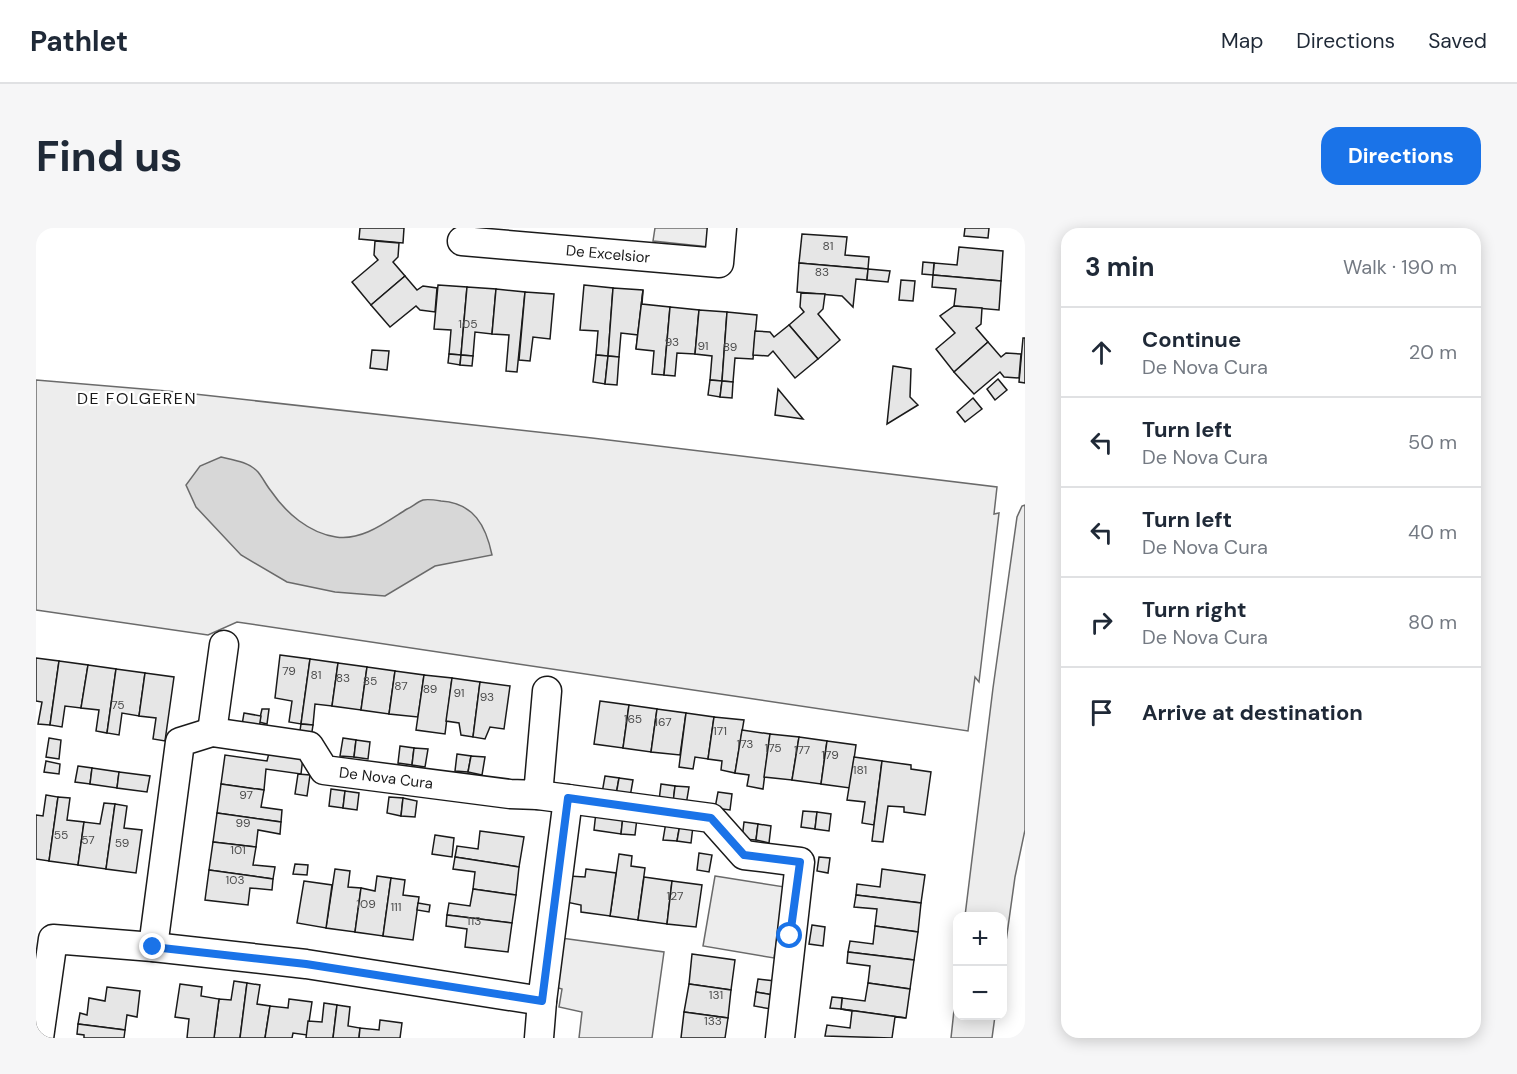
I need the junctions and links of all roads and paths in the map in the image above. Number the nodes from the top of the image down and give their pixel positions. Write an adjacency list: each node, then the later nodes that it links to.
1 (722, 228): 2 (street, De Excelsior)
2 (462, 241)
3 (224, 645): 5 (street)
4 (547, 691): 6 (street)
5 (212, 732): 6 (street, De Nova Cura); 8 (street, De Nova Cura)
6 (538, 795): 7 (street, De Nova Cura)
7 (568, 798): 9 (street); 12 (street, De Nova Cura)
8 (153, 947): 9 (street); 10 (street)
9 (542, 1001): 11 (street)
10 (39, 1038)
11 (539, 1038)
12 (780, 1038)

